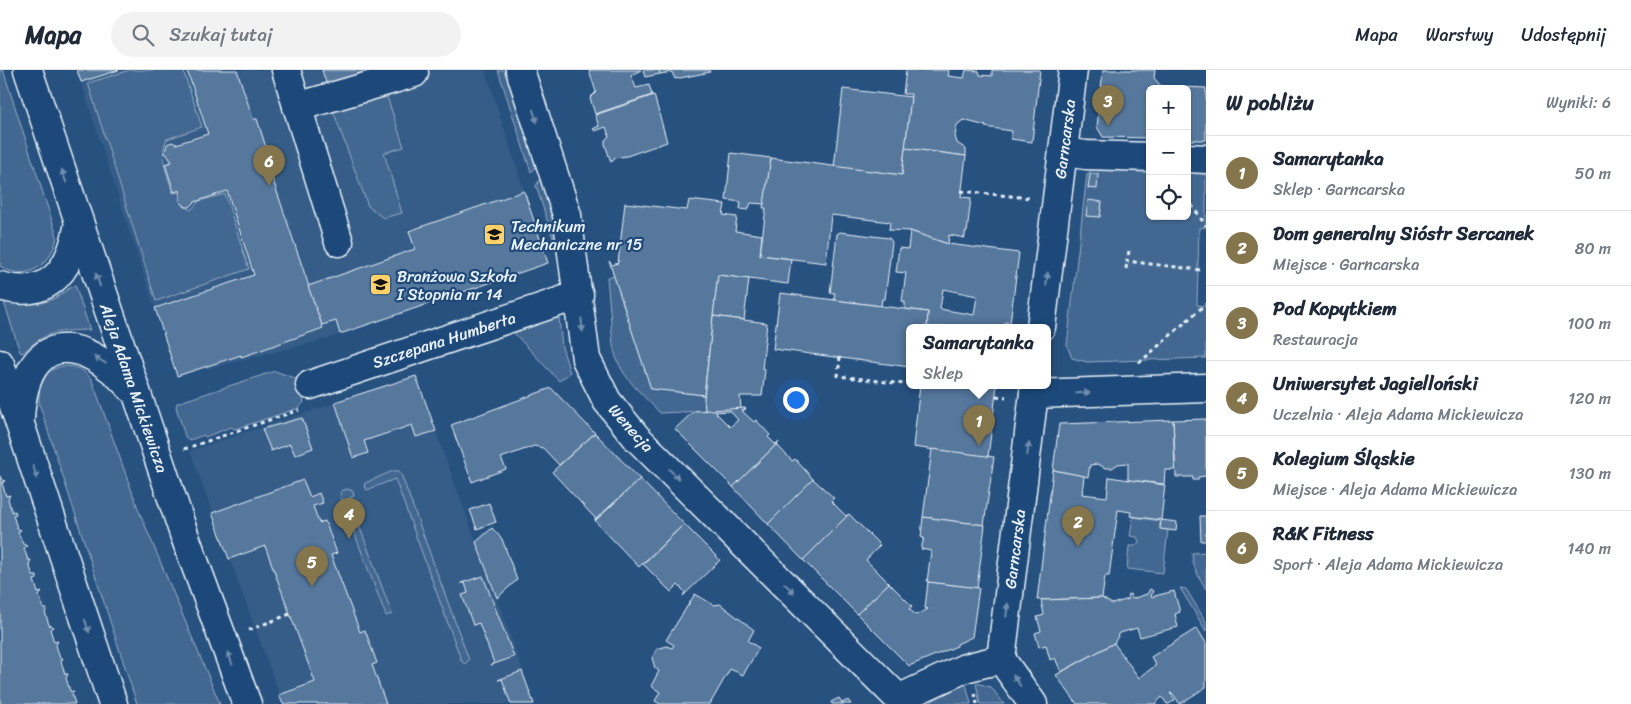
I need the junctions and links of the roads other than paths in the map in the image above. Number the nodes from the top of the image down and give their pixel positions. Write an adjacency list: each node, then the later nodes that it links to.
1 (28, 70): 11 (street, Aleja Adama Mickiewicza, one-way to 1)
2 (286, 70): 6 (street)
3 (520, 70): 14 (street, Wenecja, one-way to 14)
4 (1073, 70): 7 (street, Garncarska)
5 (418, 71): 6 (street)
6 (298, 107): 12 (street)
7 (1063, 152): 8 (street); 15 (street, Garncarska, one-way to 7)
8 (1146, 157)
9 (1191, 158): 10 (street)
10 (1206, 159)
11 (79, 222): 13 (street); 20 (street, Aleja Adama Mickiewicza, one-way to 11)
12 (339, 242)
13 (0, 286)
14 (579, 295): 21 (street, Szczepana Humberta); 24 (street, Wenecja, one-way to 24)
15 (1041, 324)
16 (0, 364): 22 (street)
17 (1206, 388): 19 (street, one-way to 17)
18 (1035, 389): 23 (street, Garncarska, one-way to 18)
19 (1051, 389)
20 (136, 392): 22 (street, one-way to 22); 26 (street, Aleja Adama Mickiewicza, one-way to 20)
21 (308, 396)
22 (20, 425): 25 (street, one-way to 25)
23 (1001, 659): 24 (street, Wenecja); 27 (street, one-way to 23)
24 (902, 701)
25 (113, 704)
26 (247, 704)
27 (1033, 704)

